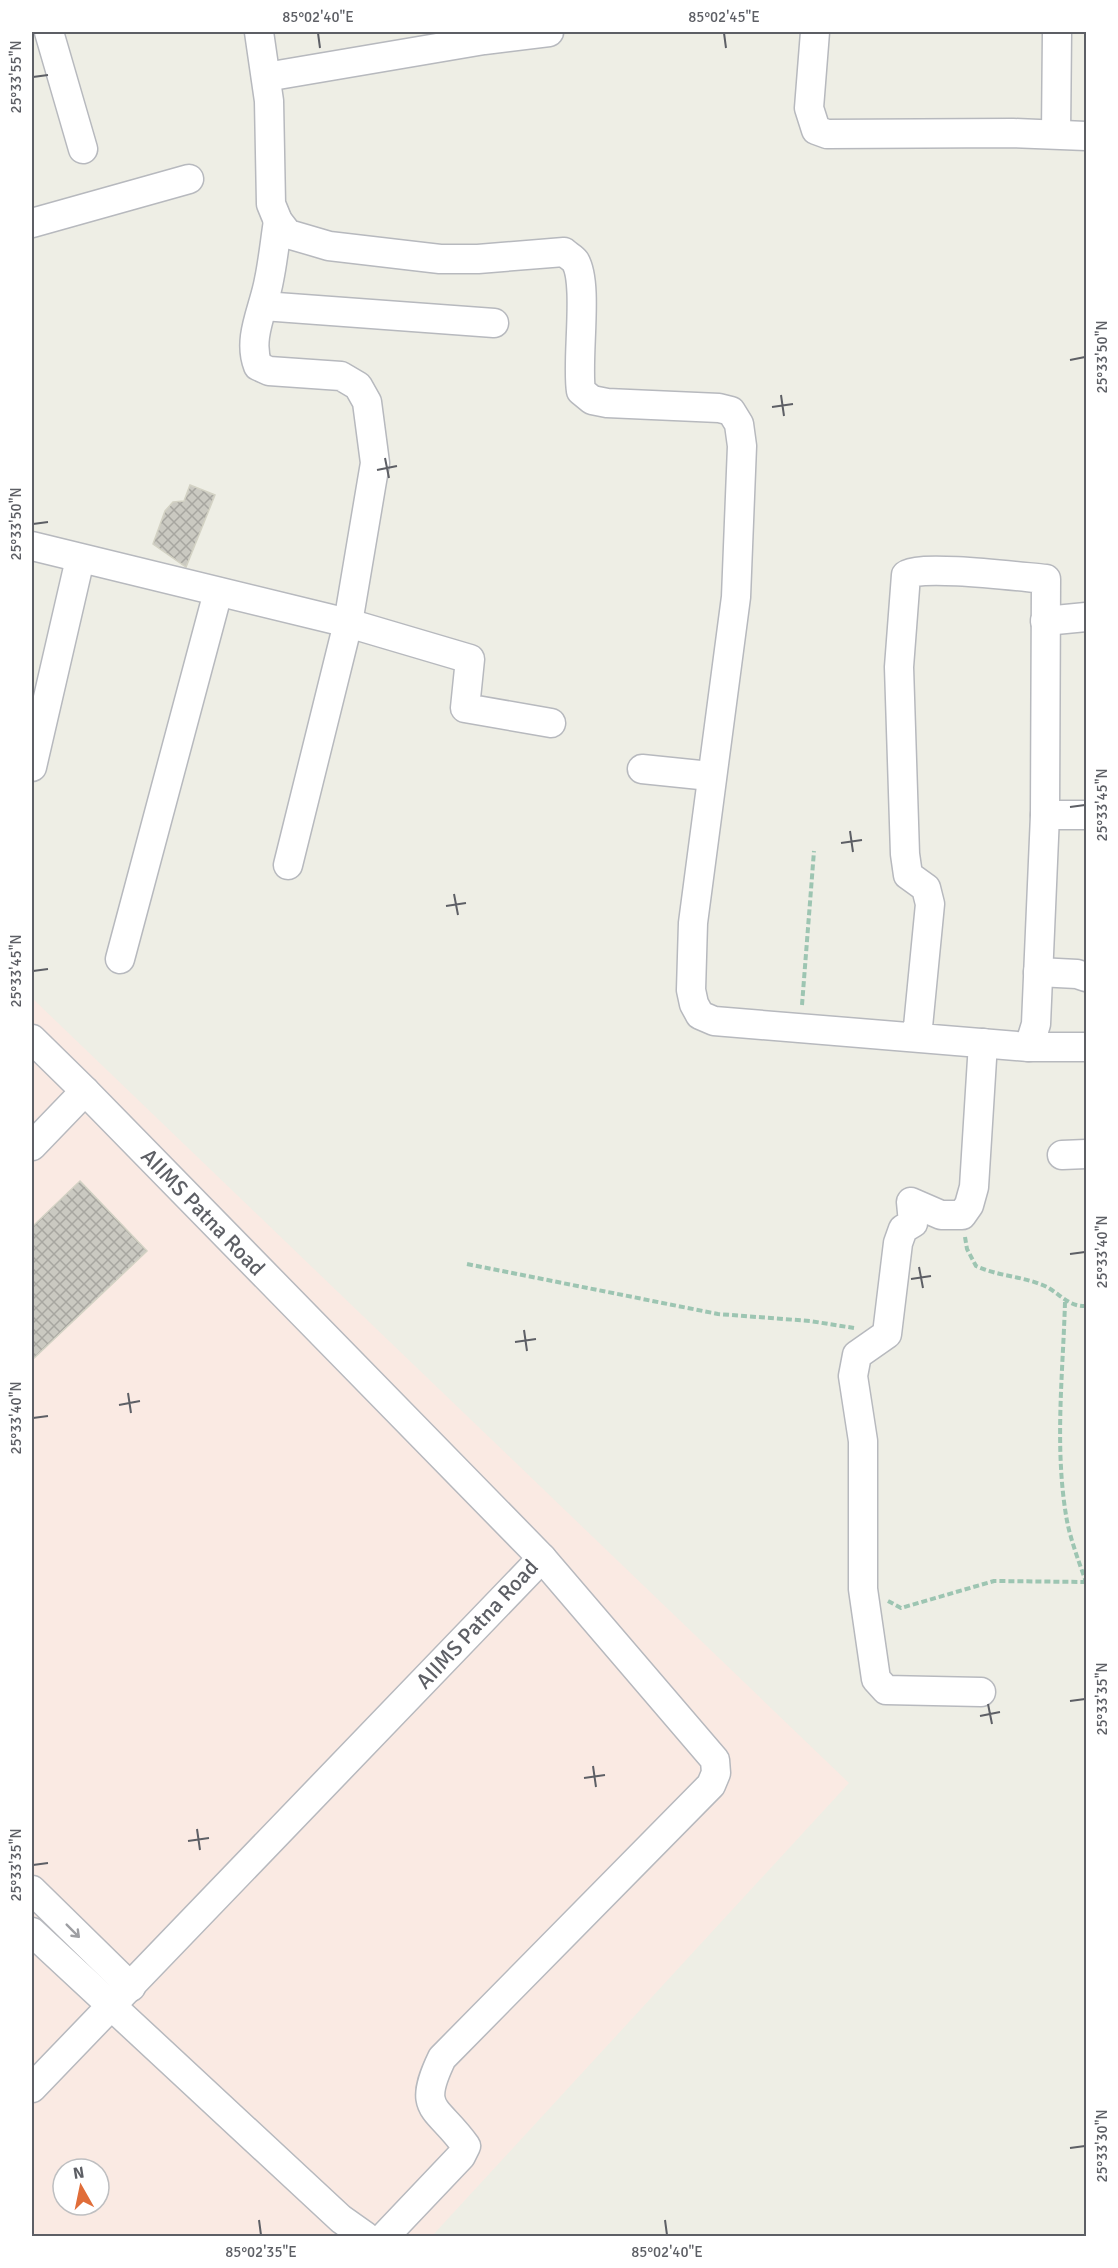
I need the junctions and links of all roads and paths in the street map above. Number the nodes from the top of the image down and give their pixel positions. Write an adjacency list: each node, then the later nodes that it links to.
1 (49, 32): 9 (street)
2 (259, 32): 6 (street)
3 (549, 32): 6 (street)
4 (815, 32): 7 (street)
5 (1057, 32): 7 (street)
6 (266, 77): 11 (street)
7 (1056, 134): 8 (street)
8 (1086, 136)
9 (83, 149)
10 (189, 179): 12 (street)
11 (278, 220): 13 (street); 24 (street)
12 (32, 223)
13 (263, 306): 14 (street); 20 (street)
14 (494, 323)
15 (32, 546): 16 (street)
16 (80, 559): 17 (street); 22 (street)
17 (218, 592): 20 (street); 29 (street)
18 (1086, 617): 19 (street)
19 (1045, 621): 26 (street); 33 (street)
20 (348, 623): 21 (street); 28 (street)
21 (551, 723)
22 (32, 767)
23 (642, 768): 24 (street)
24 (710, 776): 32 (street)
25 (1086, 814): 26 (street)
26 (1045, 815): 30 (street)
27 (814, 851): 32 (path)
28 (288, 865)
29 (120, 959)
30 (1038, 972): 31 (street); 36 (street)
31 (1086, 977)
32 (801, 1027): 33 (street)
33 (917, 1037): 35 (street)
34 (32, 1040): 38 (street, AIIMS Patna Road)
35 (983, 1043): 36 (street); 40 (street)
36 (1029, 1047): 37 (street)
37 (1086, 1047)
38 (85, 1091): 39 (street); 45 (street, AIIMS Patna Road)
39 (32, 1146)
40 (962, 1215): 42 (path); 44 (street)
41 (467, 1264): 44 (path)
42 (1065, 1302): 43 (path); 46 (path)
43 (1086, 1306)
44 (887, 1334): 47 (street)
45 (542, 1558): 51 (street, AIIMS Patna Road); 55 (street)
46 (1086, 1582): 47 (path)
47 (863, 1589): 48 (street)
48 (981, 1692)
49 (32, 1890): 51 (street, one-way to 51)
50 (32, 1932): 52 (street)
51 (131, 1987): 52 (street, AIIMS Patna Road)
52 (111, 2008): 53 (street, AIIMS Patna Road); 54 (street)
53 (32, 2088)
54 (365, 2236)
55 (385, 2236)

